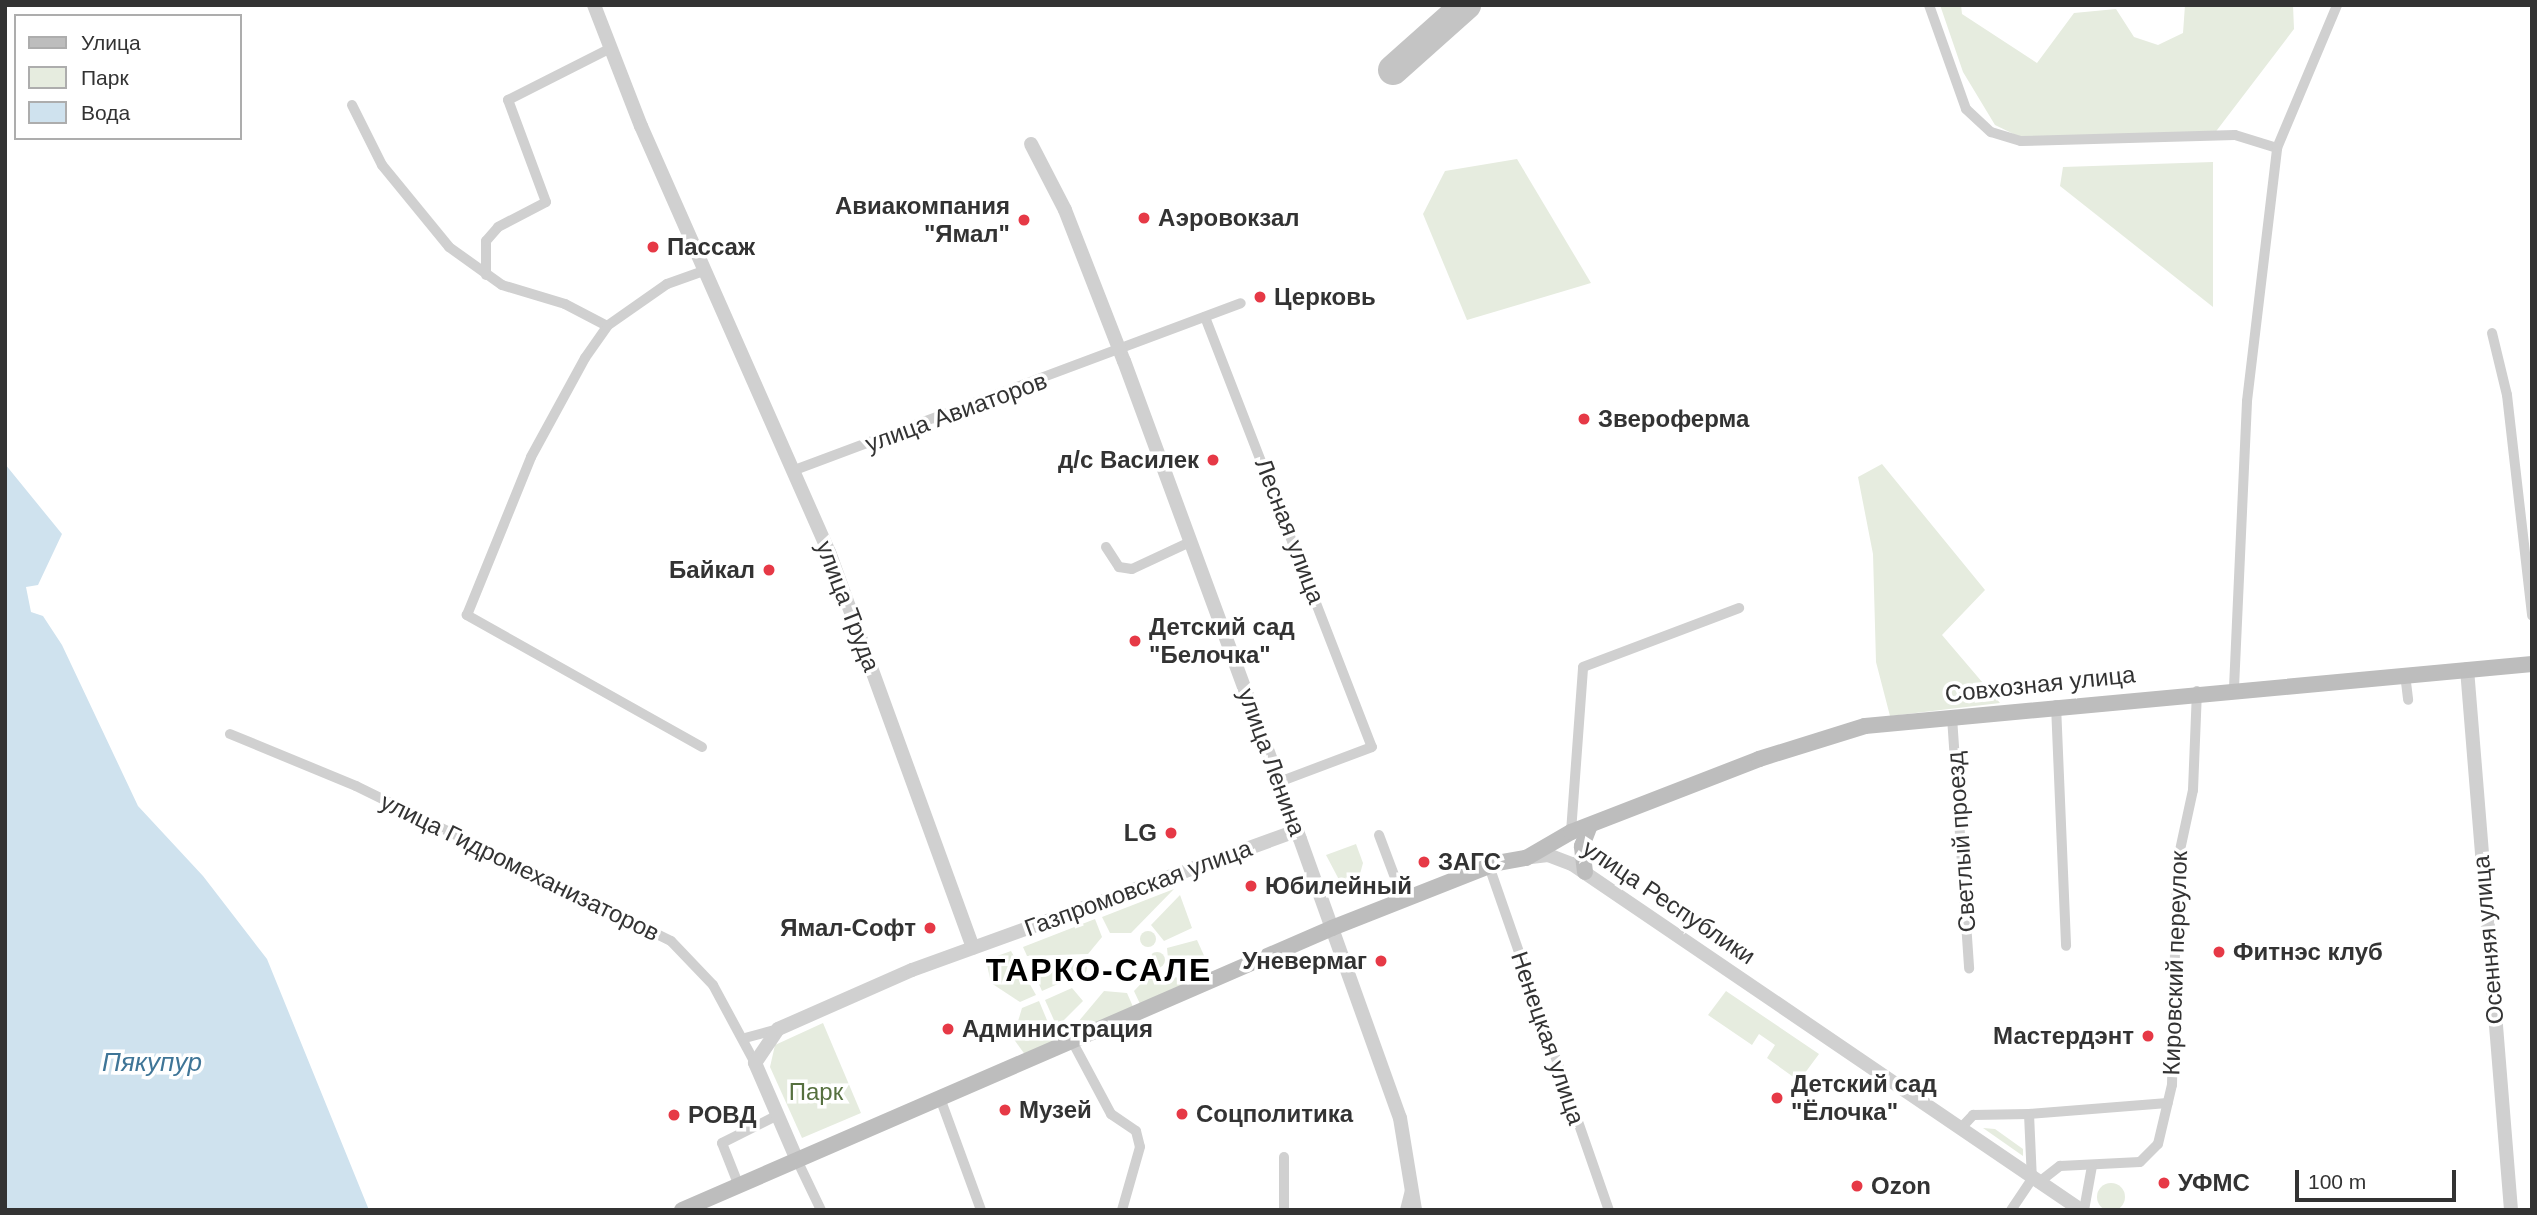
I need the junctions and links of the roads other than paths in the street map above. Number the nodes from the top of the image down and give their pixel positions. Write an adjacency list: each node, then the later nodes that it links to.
1 (594, 5): 4 (street, улица Труда)
2 (1929, 5): 7 (street)
3 (2336, 5): 7 (street)
4 (611, 48): 8 (street, улица Труда); 9 (street)
5 (352, 105): 9 (street)
6 (1031, 144): 14 (street, улица Ленина)
7 (2277, 148): 23 (street)
8 (706, 270): 12 (street); 15 (street, улица Труда)
9 (486, 275): 12 (street)
10 (1241, 303): 11 (street, улица Авиаторов)
11 (1205, 317): 14 (street, улица Авиаторов); 30 (street, Лесная улица)
12 (607, 326): 29 (street)
13 (2492, 333): 19 (street)
14 (1119, 351): 15 (street, улица Авиаторов); 16 (street, улица Ленина)
15 (792, 471): 41 (street, улица Труда)
16 (1190, 542): 17 (street); 30 (street, улица Ленина)
17 (1106, 547)
18 (1739, 608): 33 (street)
19 (2532, 616)
20 (2532, 664): 21 (main road, Совхозная улица)
21 (2467, 670): 22 (main road, Совхозная улица); 68 (street, Осенняя улица)
22 (2405, 674): 23 (main road, Совхозная улица); 25 (street)
23 (2234, 688): 24 (main road, Совхозная улица)
24 (2197, 691): 26 (main road, Совхозная улица); 48 (street, Кировский переулок)
25 (2408, 701)
26 (2056, 705): 27 (main road, Совхозная улица); 40 (street)
27 (1952, 716): 31 (main road, Совхозная улица); 42 (street, Светлый проезд)
28 (230, 734): 44 (street, улица Гидромеханизаторов)
29 (702, 747)
30 (1279, 782): 32 (street, улица Ленина)
31 (1590, 825): 33 (main road, Совхозная улица); 37 (main road)
32 (1297, 831): 39 (street, улица Ленина); 41 (street, Газпромовская улица)
33 (1572, 832): 35 (main road, Совхозная улица)
34 (1379, 835): 38 (street)
35 (1526, 858): 36 (main road, улица Республики); 37 (street, улица Республики)
36 (1489, 866): 38 (main road, улица Республики); 65 (street, Ненецкая улица)
37 (1585, 872): 51 (street, улица Республики)
38 (1403, 900): 39 (main road, улица Республики)
39 (1332, 928): 45 (main road, улица Республики); 56 (street, улица Ленина)
40 (2066, 946)
41 (973, 948): 43 (street, Газпромовская улица)
42 (1969, 968)
43 (778, 1029): 44 (street, Газпромовская улица); 46 (street)
44 (745, 1038): 46 (street, улица Гидромеханизаторов)
45 (1072, 1041): 47 (main road, улица Республики); 61 (street)
46 (755, 1063): 50 (street)
47 (940, 1098): 53 (main road, улица Республики); 60 (street)
48 (2168, 1103): 49 (street); 54 (street, Кировский переулок)
49 (2029, 1114): 51 (street); 55 (street)
50 (778, 1115): 53 (street); 57 (street)
51 (1961, 1128): 55 (street, улица Республики)
52 (1284, 1157): 62 (street)
53 (797, 1160): 57 (main road, улица Республики); 59 (street)
54 (2092, 1166): 55 (street); 67 (street)
55 (2035, 1181): 66 (street); 67 (street, улица Республики)
56 (1411, 1184): 63 (street, улица Ленина); 64 (street, улица Ленина)
57 (738, 1186): 58 (main road, улица Республики)
58 (682, 1210)
59 (821, 1210)
60 (981, 1210)
61 (1122, 1210)
62 (1284, 1210)
63 (1405, 1210)
64 (1415, 1210)
65 (1609, 1210)
66 (2011, 1210)
67 (2083, 1210)
68 (2511, 1210)

